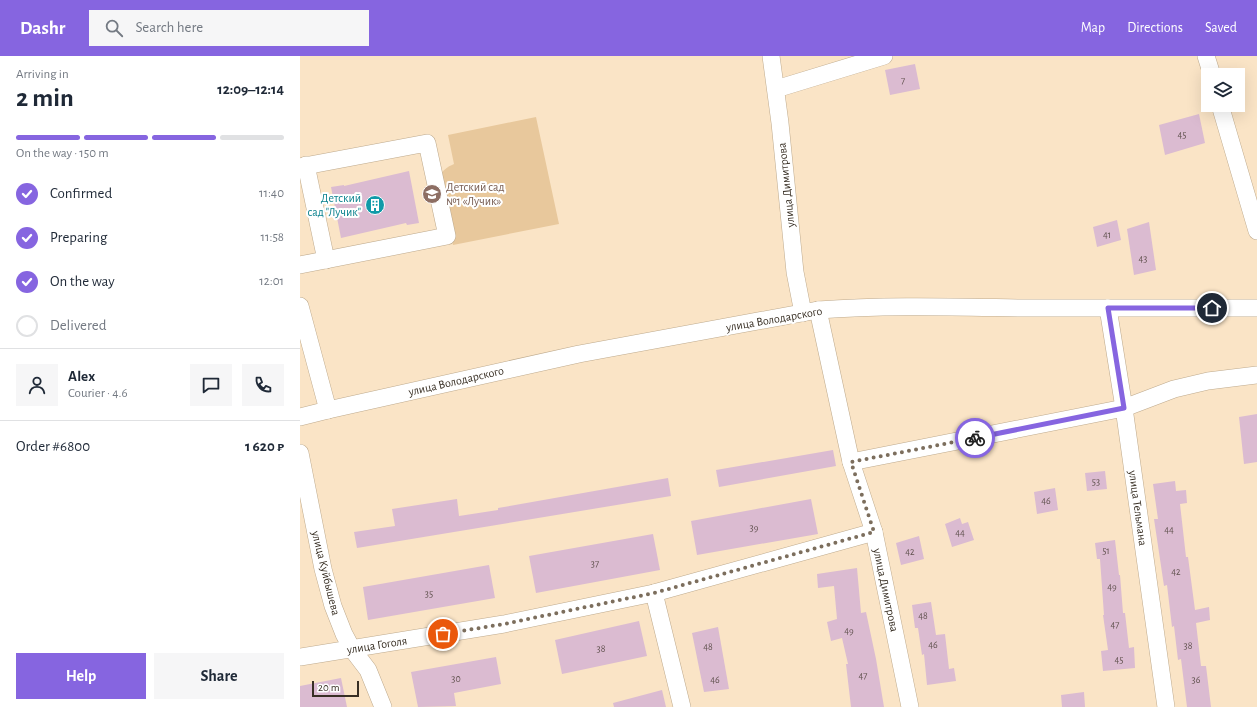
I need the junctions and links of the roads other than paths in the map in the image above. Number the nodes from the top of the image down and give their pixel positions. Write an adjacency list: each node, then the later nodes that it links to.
1 (771, 56): 5 (street, улица Димитрова)
2 (884, 56): 5 (street)
3 (1206, 56): 4 (street)
4 (1210, 68)
5 (776, 89): 14 (street, улица Димитрова)
6 (1222, 112): 8 (street)
7 (303, 166): 9 (street); 9 (street)
8 (1257, 231)
9 (326, 260): 10 (street)
10 (300, 265)
11 (300, 306): 17 (street)
12 (1108, 308): 13 (street, улица Володарского); 14 (street, улица Володарского); 16 (street, улица Тельмана)
13 (1257, 308)
14 (811, 312): 17 (street, улица Володарского); 20 (street, улица Димитрова)
15 (1257, 375): 16 (street)
16 (1124, 408): 20 (street); 28 (street, улица Тельмана)
17 (328, 410): 18 (street, улица Володарского)
18 (300, 418)
19 (300, 453): 23 (street, улица Куйбышева)
20 (851, 462): 21 (street, улица Димитрова)
21 (874, 532): 22 (street, улица Гоголя); 27 (street, улица Димитрова)
22 (654, 593): 23 (street, улица Гоголя); 26 (street)
23 (352, 649): 24 (street, улица Гоголя); 25 (street, улица Куйбышева)
24 (300, 657)
25 (382, 707)
26 (682, 707)
27 (910, 707)
28 (1166, 707)

